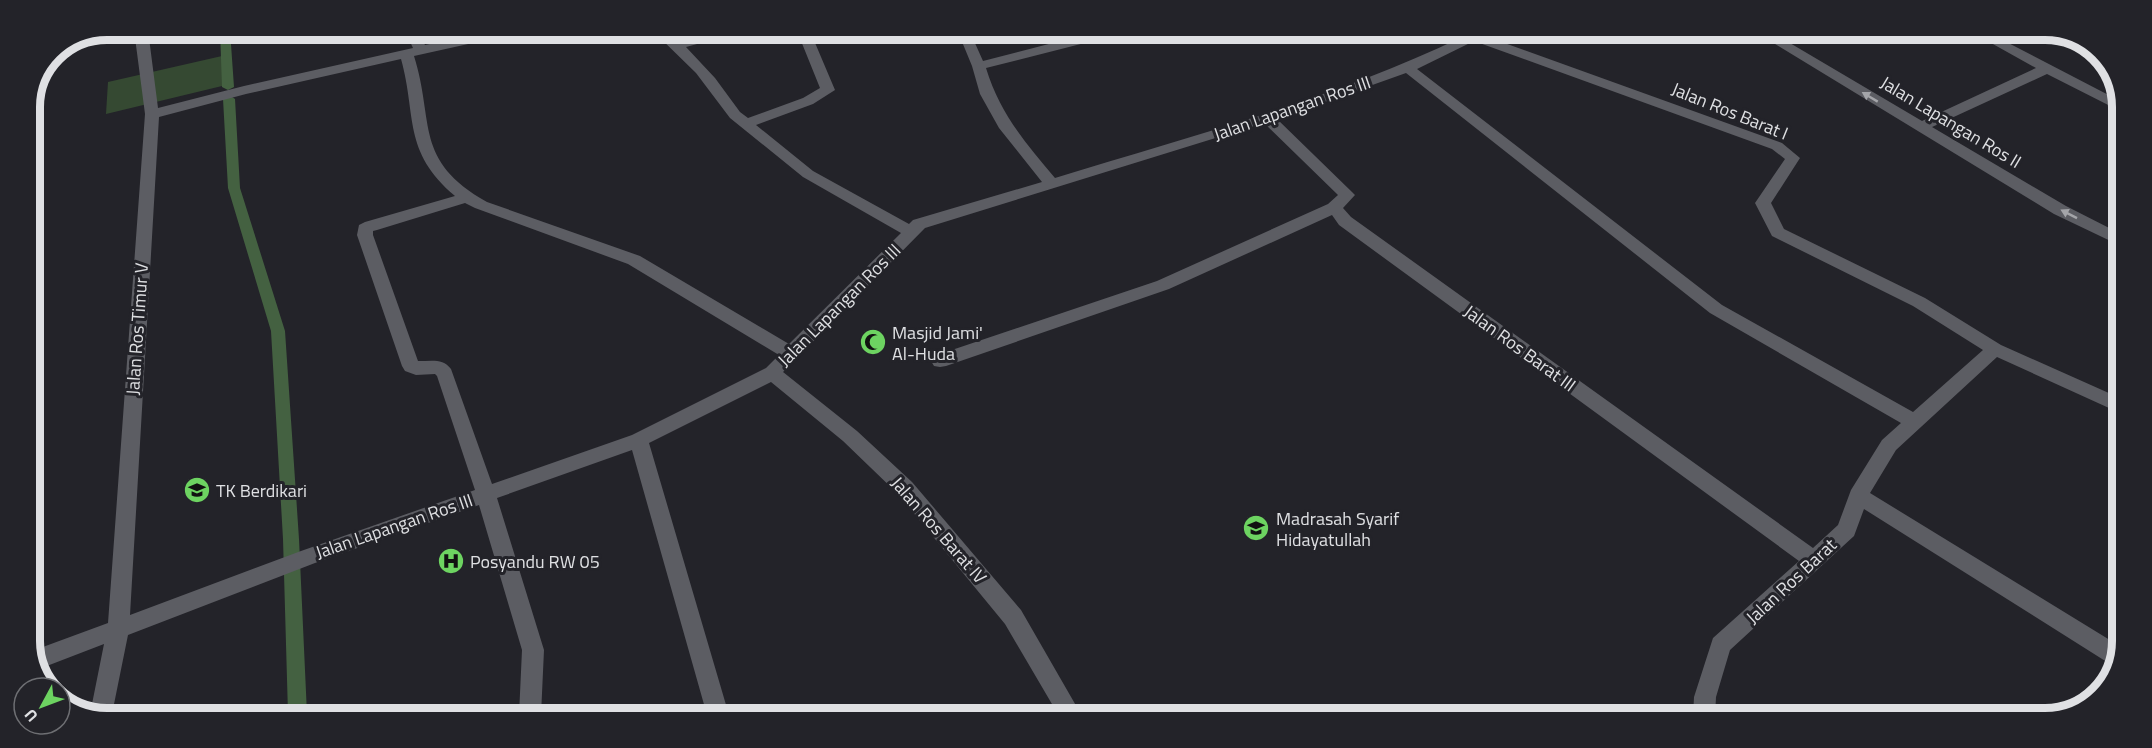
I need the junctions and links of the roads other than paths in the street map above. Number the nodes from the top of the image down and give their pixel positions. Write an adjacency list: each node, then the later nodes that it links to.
1 (142, 40): 19 (street, Jalan Ros Timur V)
2 (412, 40): 14 (street)
3 (466, 40): 14 (street)
4 (670, 40): 13 (street)
5 (695, 40): 13 (street)
6 (807, 40): 21 (street)
7 (968, 40): 15 (street)
8 (1080, 40): 15 (street)
9 (1462, 40): 16 (street, Jalan Lapangan Ros III)
10 (1489, 40): 28 (street, Jalan Ros Barat I)
11 (1775, 40): 22 (street, Jalan Lapangan Ros II, one-way to 11)
12 (1992, 40): 17 (street)
13 (676, 45): 21 (street)
14 (414, 51): 19 (street); 24 (street)
15 (979, 66): 23 (street)
16 (1408, 68): 20 (street, Jalan Lapangan Ros III); 33 (street)
17 (2048, 68): 18 (street); 22 (street)
18 (2111, 102)
19 (152, 114): 38 (street, Jalan Ros Timur V)
20 (1267, 118): 23 (street, Jalan Lapangan Ros III); 25 (street)
21 (746, 124): 26 (street)
22 (1920, 127): 27 (street, Jalan Lapangan Ros II, one-way to 22)
23 (1052, 184): 26 (street, Jalan Lapangan Ros III)
24 (467, 197): 29 (street); 35 (street)
25 (1334, 208): 30 (street); 37 (street, Jalan Ros Barat III)
26 (912, 232): 29 (street, Jalan Lapangan Ros III)
27 (2111, 236)
28 (1995, 349): 32 (street); 33 (street, Jalan Ros Barat)
29 (790, 353): 31 (street, Jalan Lapangan Ros III)
30 (940, 361)
31 (772, 373): 34 (street, Jalan Lapangan Ros III); 44 (street, Jalan Ros Barat IV)
32 (2112, 402)
33 (1914, 421): 36 (street, Jalan Ros Barat)
34 (639, 440): 35 (street, Jalan Lapangan Ros III); 43 (street)
35 (486, 494): 38 (street, Jalan Lapangan Ros III); 42 (street)
36 (1858, 496): 37 (street, Jalan Ros Barat); 39 (street)
37 (1814, 560): 45 (street, Jalan Ros Barat)
38 (118, 628): 40 (street, Jalan Lapangan Ros III); 41 (street, Jalan Ros Timur V)
39 (2110, 652)
40 (43, 657)
41 (102, 707)
42 (531, 708)
43 (716, 708)
44 (1066, 708)
45 (1704, 708)

